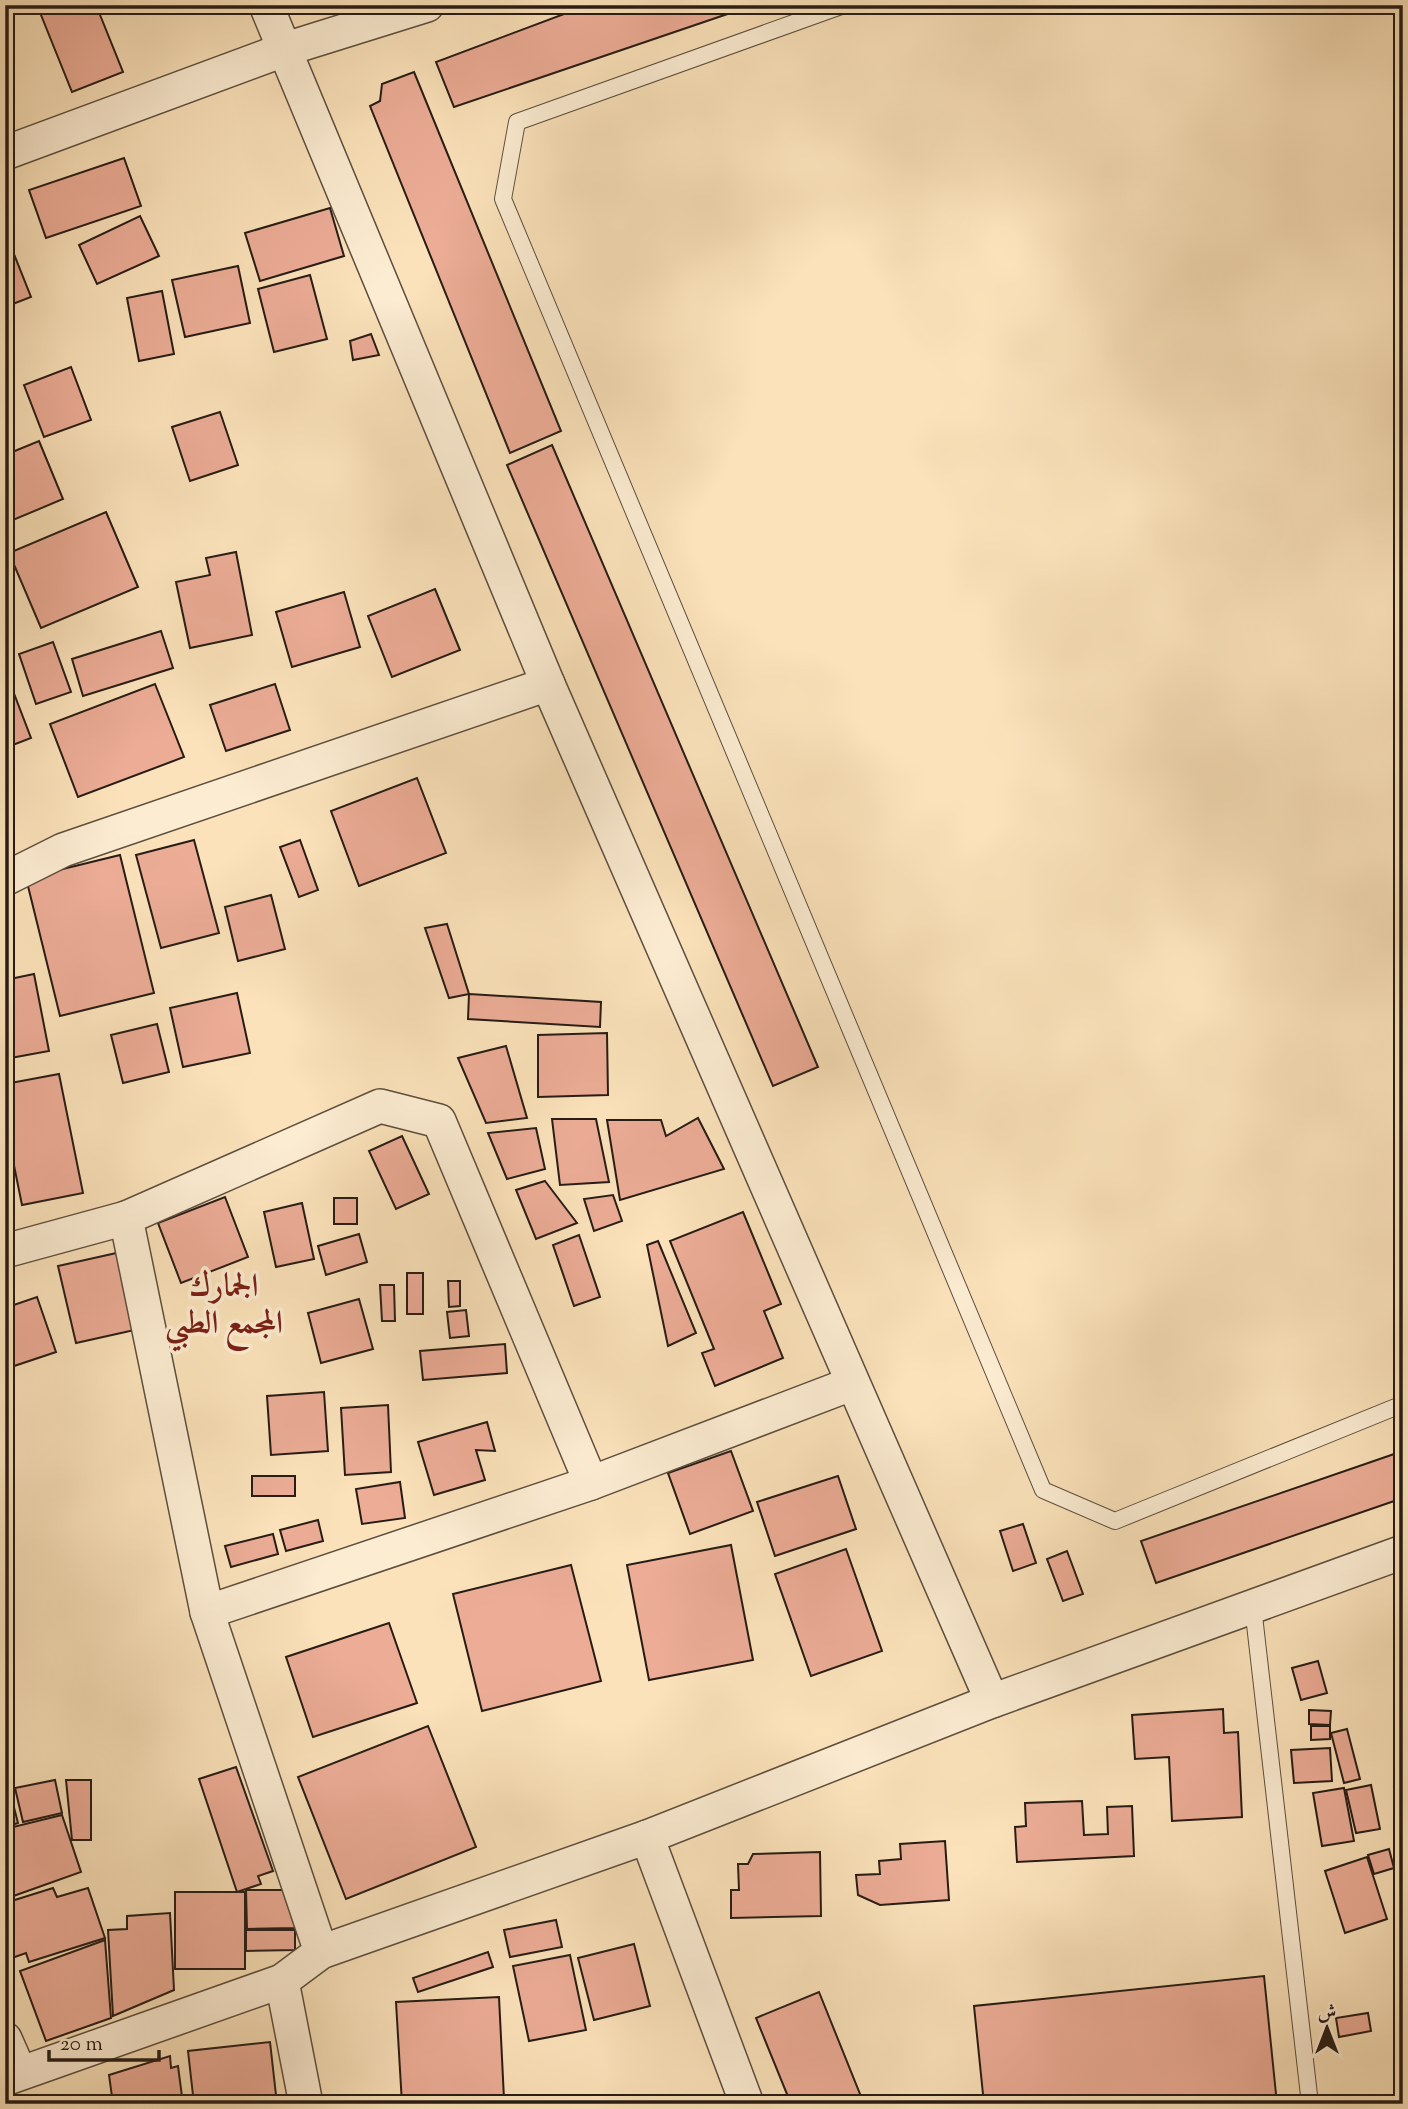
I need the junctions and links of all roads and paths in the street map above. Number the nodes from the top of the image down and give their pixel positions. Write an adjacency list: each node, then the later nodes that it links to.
1 (267, 5): 4 (street)
2 (427, 5): 4 (street)
3 (844, 5): 11 (lane)
4 (286, 49): 5 (street); 6 (street)
5 (5, 153)
6 (548, 684): 7 (street); 10 (street)
7 (5, 879)
8 (126, 1218): 9 (street); 12 (street); 15 (street)
9 (5, 1251)
10 (851, 1384): 12 (street); 16 (street)
11 (1403, 1404)
12 (591, 1483): 15 (street)
13 (1403, 1552): 14 (street)
14 (1253, 1606): 16 (street); 24 (lane)
15 (207, 1612): 18 (street)
16 (992, 1702): 17 (street)
17 (647, 1836): 18 (street); 23 (street)
18 (321, 1952): 19 (street)
19 (282, 1981): 21 (street); 22 (street)
20 (5, 2039): 21 (street)
21 (12, 2076)
22 (306, 2104)
23 (747, 2104)
24 (1310, 2104)

